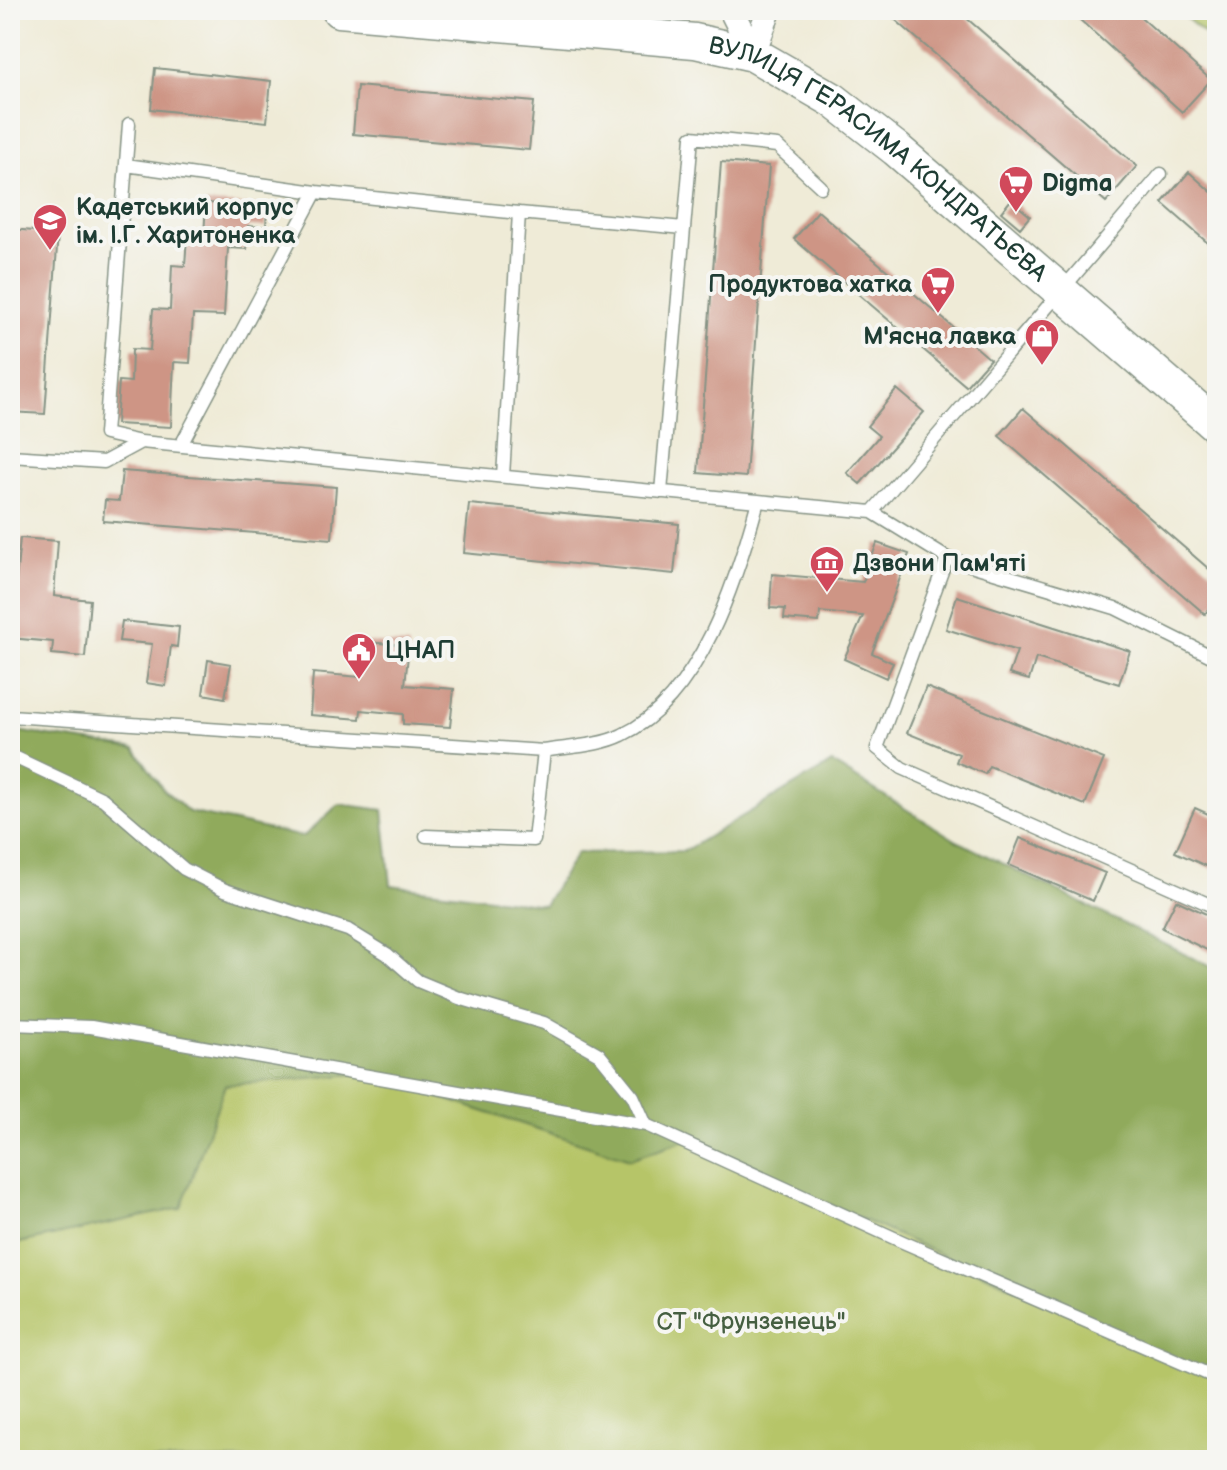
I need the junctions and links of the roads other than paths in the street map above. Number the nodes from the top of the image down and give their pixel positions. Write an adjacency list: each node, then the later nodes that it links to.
1 (339, 10): 4 (main road, ВУЛИЦЯ ГЕРАСИМА КОНДРАТЬЄВА)
2 (731, 10): 4 (street)
3 (769, 10): 4 (street)
4 (753, 54): 12 (main road, ВУЛИЦЯ ГЕРАСИМА КОНДРАТЬЄВА)
5 (129, 124): 6 (lane)
6 (126, 165): 9 (lane); 14 (lane)
7 (1161, 174): 12 (lane)
8 (821, 187): 11 (lane)
9 (316, 192): 10 (lane); 15 (lane)
10 (519, 213): 11 (lane); 17 (lane)
11 (684, 228): 18 (lane)
12 (1059, 293): 13 (main road, ВУЛИЦЯ ГЕРАСИМА КОНДРАТЬЄВА); 20 (lane)
13 (1217, 426)
14 (141, 442): 15 (lane); 16 (lane)
15 (181, 445): 17 (lane)
16 (10, 456)
17 (503, 476): 18 (lane)
18 (661, 492): 19 (lane)
19 (758, 501): 20 (lane); 24 (lane)
20 (872, 512): 21 (lane)
21 (947, 558): 22 (lane); 27 (lane)
22 (1217, 659)
23 (10, 716): 24 (lane)
24 (544, 751): 26 (lane)
25 (10, 755): 29 (lane)
26 (426, 836)
27 (1217, 908)
28 (10, 1024): 29 (lane)
29 (646, 1125): 30 (lane)
30 (1217, 1378)

